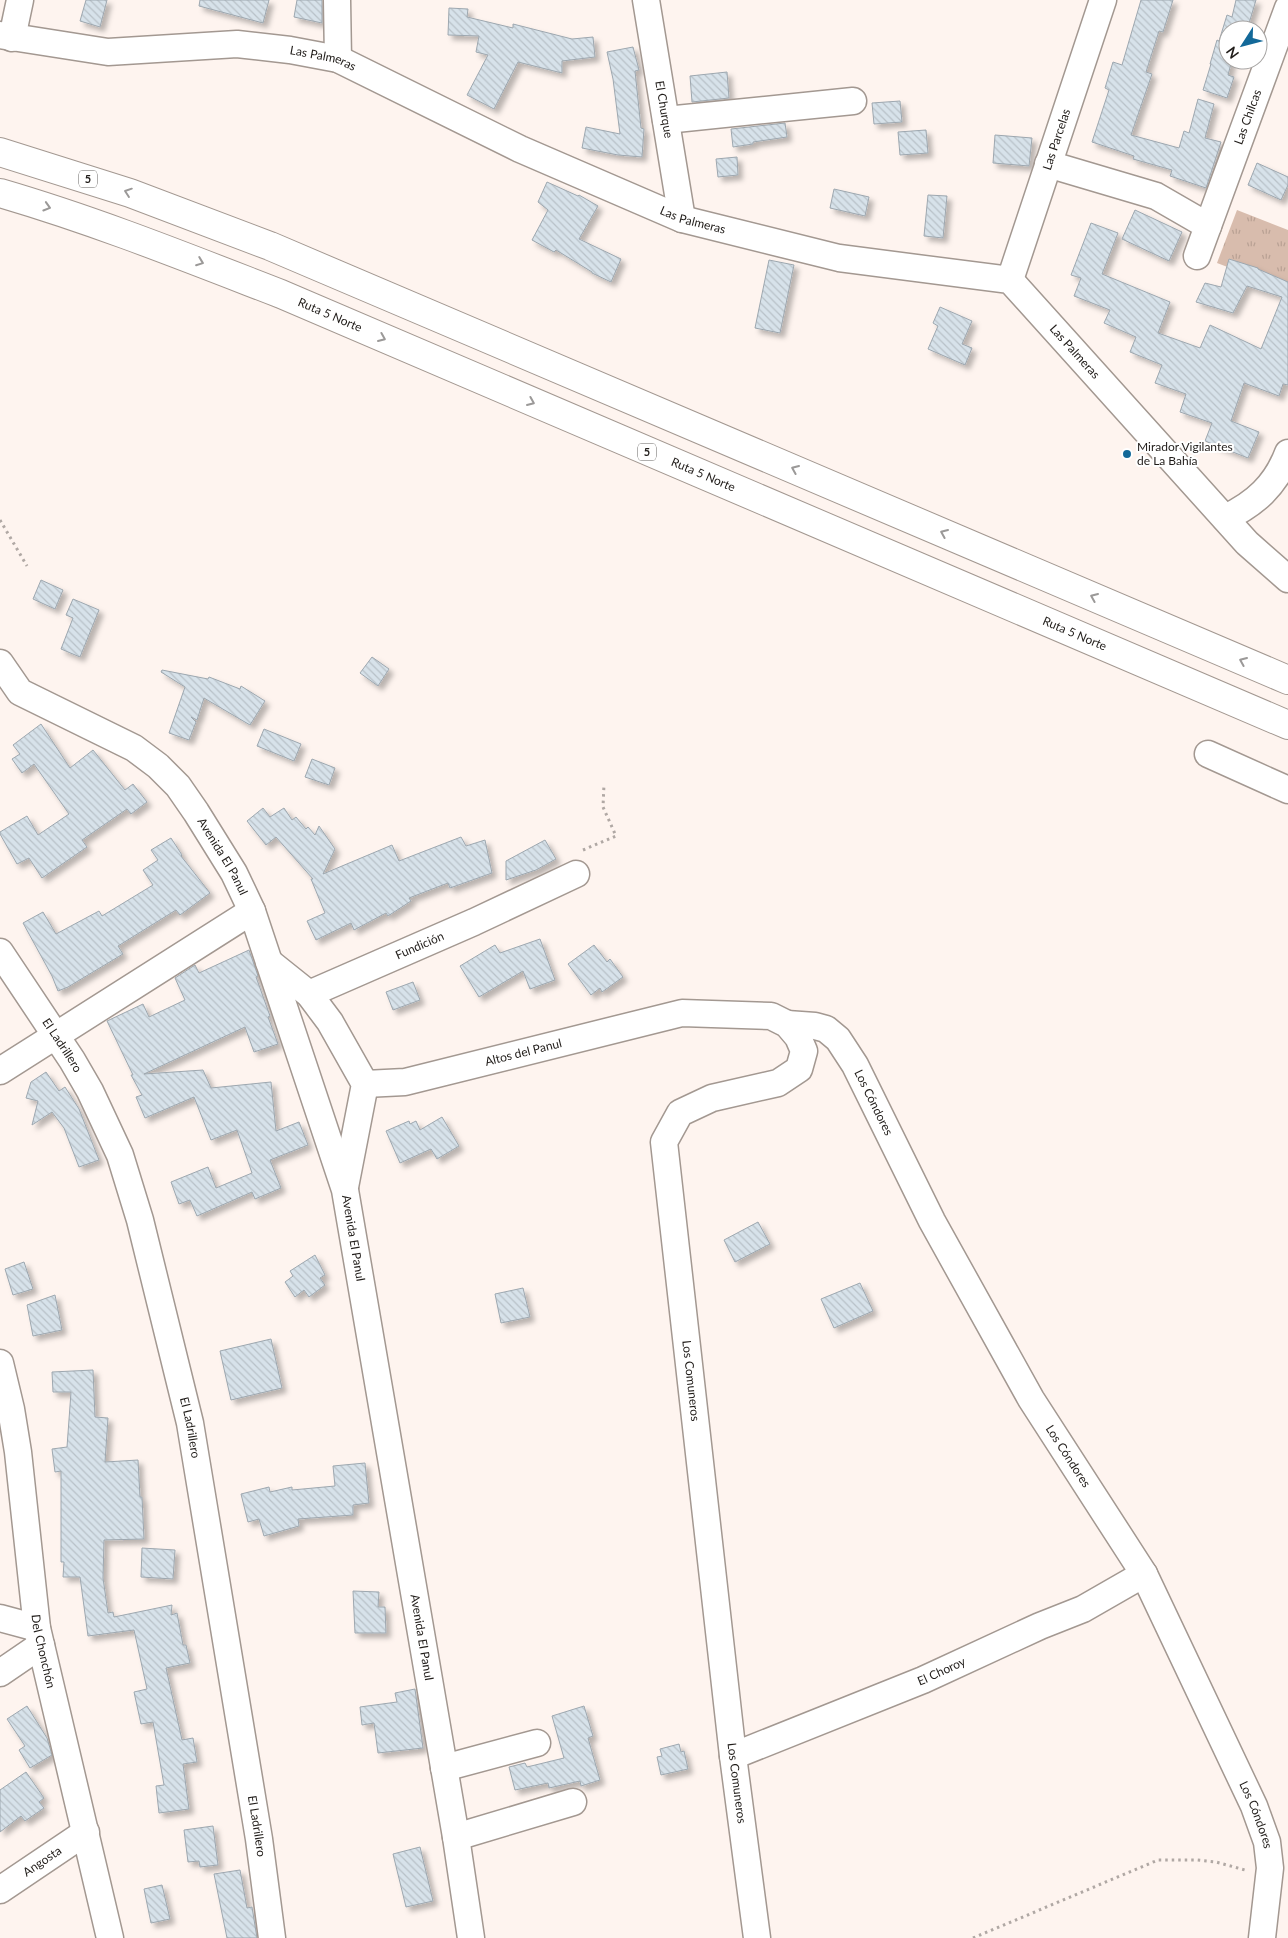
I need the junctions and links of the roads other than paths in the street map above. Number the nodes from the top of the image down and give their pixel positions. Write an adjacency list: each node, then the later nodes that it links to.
1 (20, 0): 6 (street)
2 (337, 0): 7 (street)
3 (646, 0): 9 (street, El Churque)
4 (1103, 0): 11 (street, Las Parcelas)
5 (1288, 8): 14 (street, Las Chilcas)
6 (6, 37): 7 (street, Las Palmeras)
7 (338, 59): 13 (street, Las Palmeras)
8 (853, 101): 9 (street)
9 (666, 120): 13 (street, El Churque)
10 (0, 152): 21 (highway, 5, one-way to 10)
11 (1048, 164): 14 (street); 16 (street, Las Parcelas)
12 (0, 193): 23 (highway, Ruta 5 Norte / 5, one-way to 23)
13 (682, 219): 16 (street, Las Palmeras)
14 (1208, 226): 15 (street, Las Chilcas)
15 (1197, 256)
16 (1010, 280): 18 (street, Las Palmeras)
17 (1288, 453): 18 (street)
18 (1225, 518): 19 (street, Las Palmeras)
19 (1288, 579)
20 (0, 663): 22 (street, Avenida El Panul)
21 (1288, 680)
22 (10, 694): 27 (street, Avenida El Panul)
23 (1288, 725)
24 (1208, 754): 25 (street)
25 (1288, 790)
26 (576, 874): 30 (street, Fundición)
27 (252, 911): 29 (street, Avenida El Panul); 32 (street)
28 (0, 952): 32 (street, El Ladrillero)
29 (269, 962): 30 (street); 35 (street, Avenida El Panul)
30 (309, 994): 34 (street)
31 (788, 1024): 34 (street, Altos del Panul); 37 (street, Los Cóndores); 42 (street, Los Comuneros)
32 (56, 1035): 33 (street); 49 (street, El Ladrillero)
33 (0, 1071)
34 (366, 1084): 35 (street)
35 (345, 1190): 43 (street, Avenida El Panul)
36 (0, 1363): 39 (street, Del Chonchón)
37 (1144, 1574): 42 (street, El Choroy); 52 (street, Los Cóndores)
38 (0, 1618): 39 (street)
39 (39, 1637): 40 (street); 45 (street, Del Chonchón)
40 (0, 1673)
41 (537, 1743): 43 (street)
42 (733, 1756): 51 (street, Los Comuneros)
43 (444, 1768): 46 (street, Avenida El Panul)
44 (573, 1802): 46 (street)
45 (86, 1832): 47 (street, Angosta); 48 (street, Del Chonchón)
46 (456, 1837): 50 (street, Avenida El Panul)
47 (0, 1890)
48 (110, 1938)
49 (272, 1938)
50 (471, 1938)
51 (757, 1938)
52 (1262, 1938)

